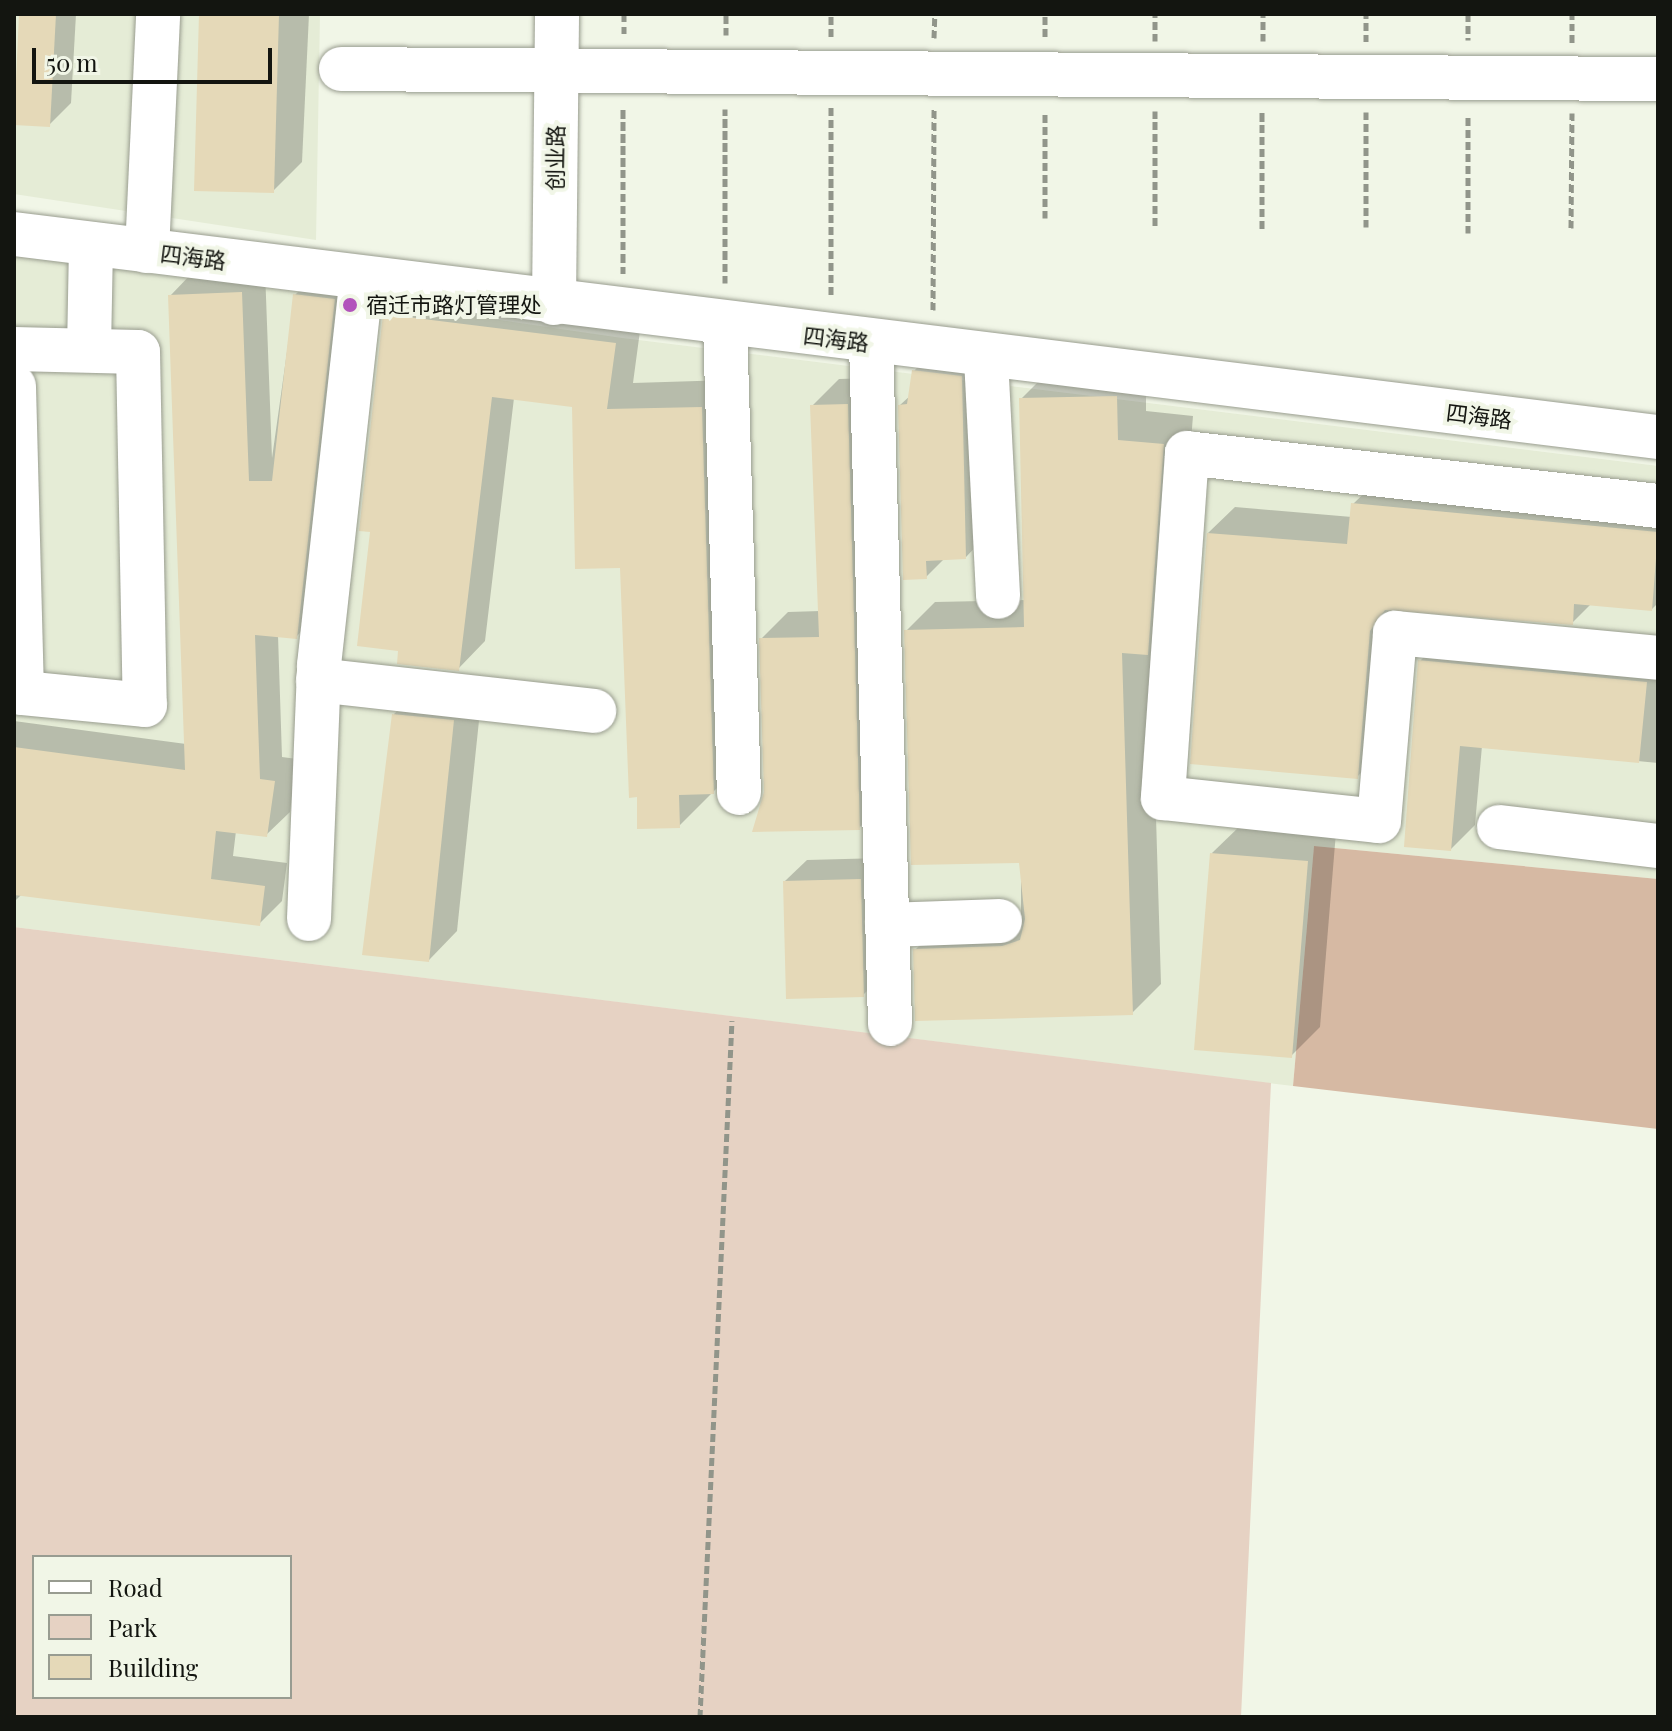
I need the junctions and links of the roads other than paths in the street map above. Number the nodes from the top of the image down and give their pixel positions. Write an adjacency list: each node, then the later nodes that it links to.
1 (158, 14): 8 (street)
2 (557, 14): 4 (street, 创业路)
3 (341, 69): 4 (street)
4 (556, 71): 5 (street); 10 (street, 创业路)
5 (1658, 79)
6 (14, 234): 7 (street, 四海路)
7 (91, 244): 8 (street, 四海路); 14 (street)
8 (147, 251): 9 (street, 四海路)
9 (362, 278): 10 (street, 四海路); 23 (street)
10 (554, 303): 11 (street, 四海路)
11 (725, 324): 12 (street, 四海路); 25 (street)
12 (851, 341): 15 (street, 四海路); 30 (street)
13 (14, 349): 14 (street)
14 (89, 350): 17 (street)
15 (986, 358): 16 (street, 四海路); 21 (street)
16 (1192, 383): 18 (street, 四海路); 19 (street)
17 (14, 386)
18 (1658, 437)
19 (1187, 453): 20 (street); 22 (street)
20 (1658, 506)
21 (998, 597)
22 (1658, 658)
23 (318, 680): 24 (street); 28 (street)
24 (594, 711)
25 (739, 793)
26 (1499, 827): 27 (street)
27 (1658, 846)
28 (309, 919)
29 (1000, 921): 30 (street)
30 (887, 925): 31 (street)
31 (890, 1024)

